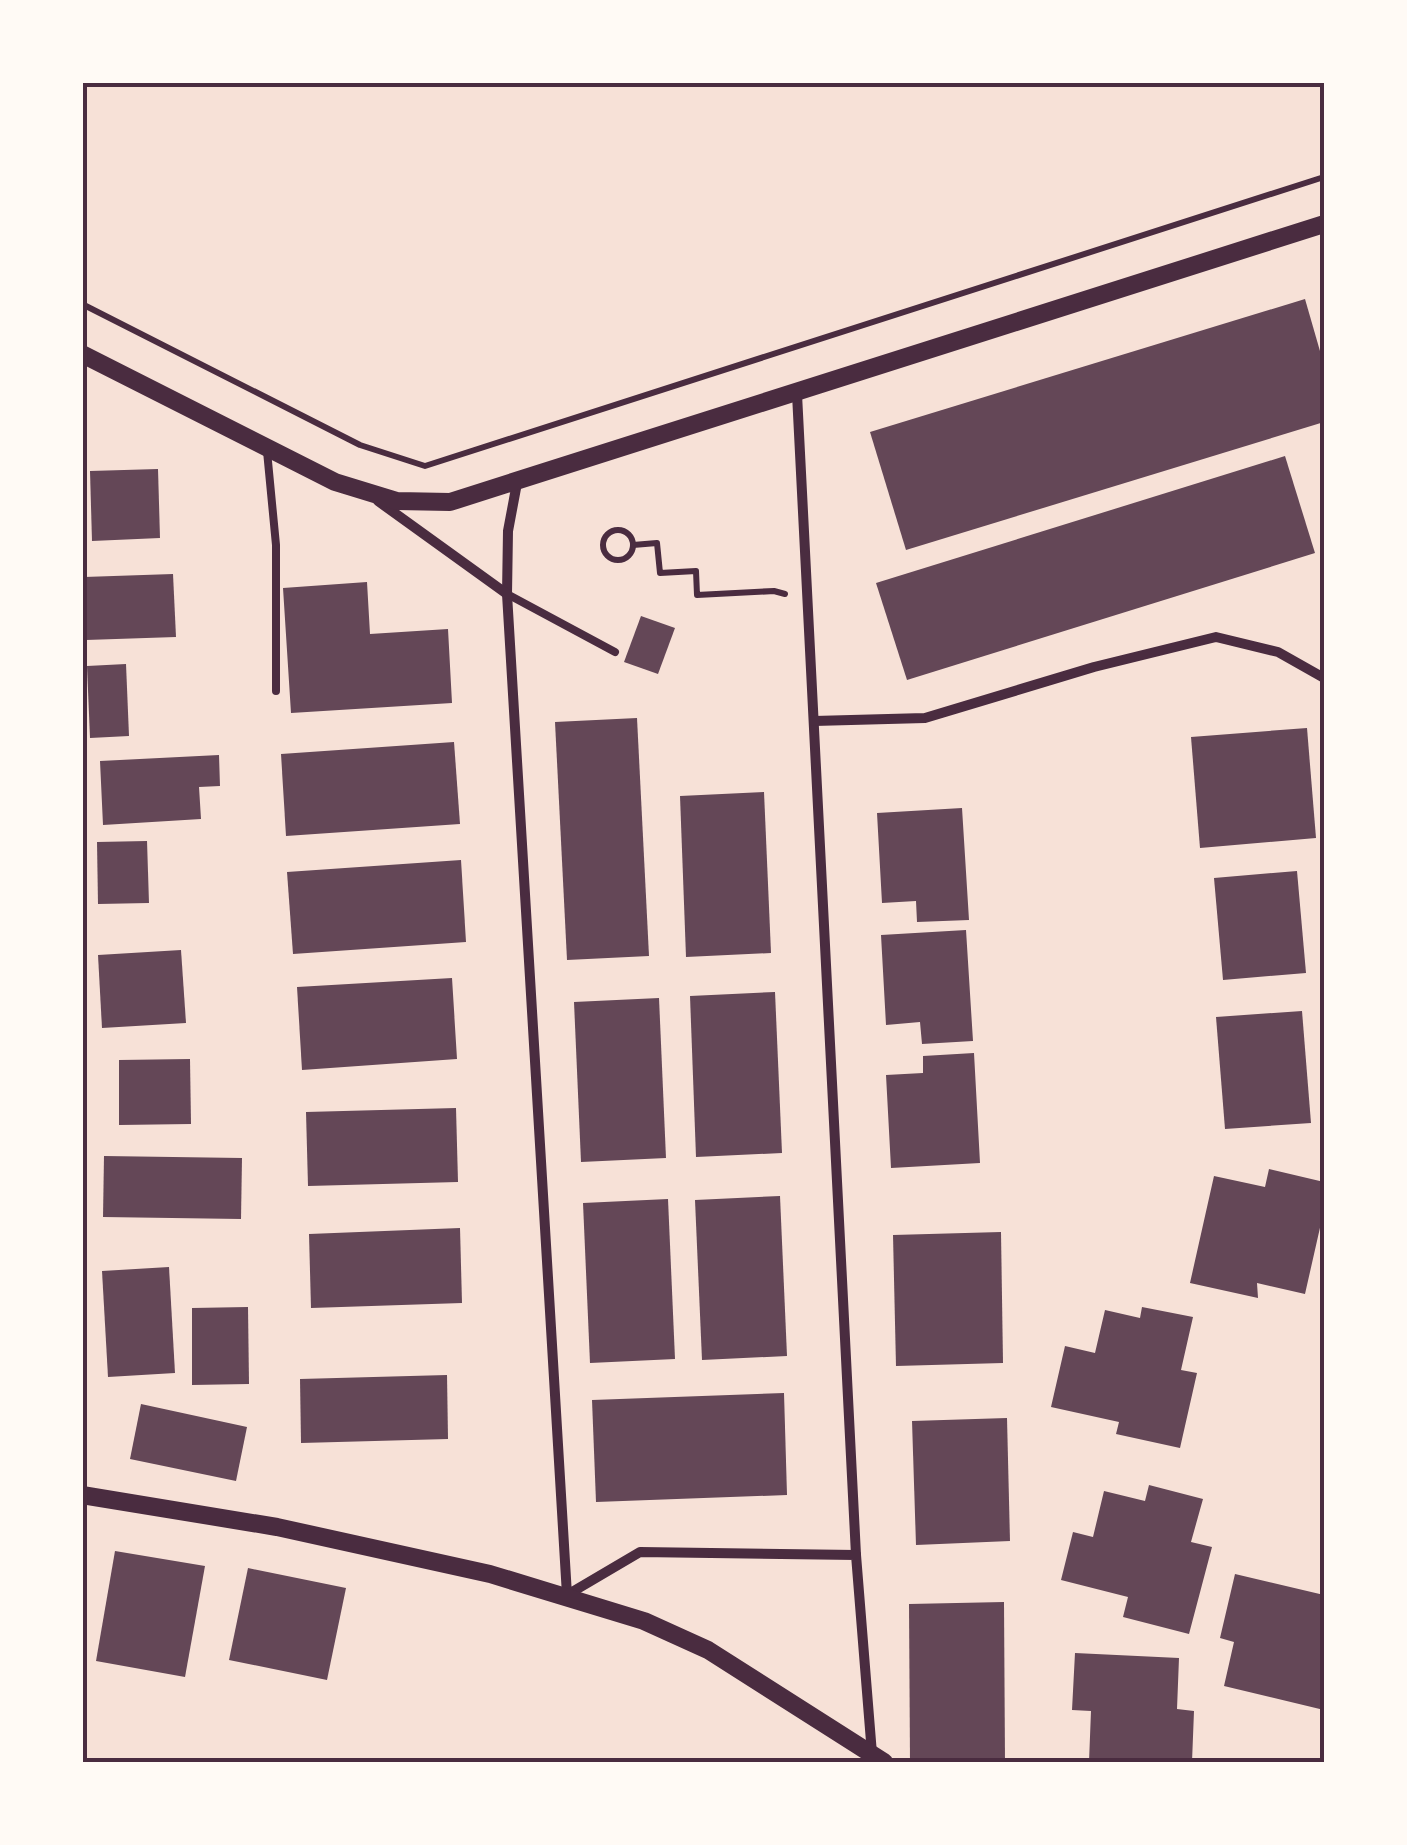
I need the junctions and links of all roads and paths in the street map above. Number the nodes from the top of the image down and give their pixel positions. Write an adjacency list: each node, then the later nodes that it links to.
1 (1324, 177): 3 (path)
2 (1324, 224): 5 (street)
3 (82, 304)
4 (82, 354): 6 (street)
5 (798, 394): 7 (street); 11 (street)
6 (267, 449): 8 (street); 14 (lane)
7 (517, 483): 8 (street); 10 (street)
8 (367, 493): 10 (street)
9 (633, 545): 9 (path); 11 (path)
10 (506, 594): 12 (lane); 18 (street)
11 (807, 600): 15 (street)
12 (614, 652)
13 (1324, 678): 15 (street)
14 (276, 691)
15 (814, 721): 17 (street)
16 (82, 1495): 18 (street)
17 (856, 1555): 18 (street); 19 (street)
18 (567, 1595): 19 (street)
19 (878, 1759)

